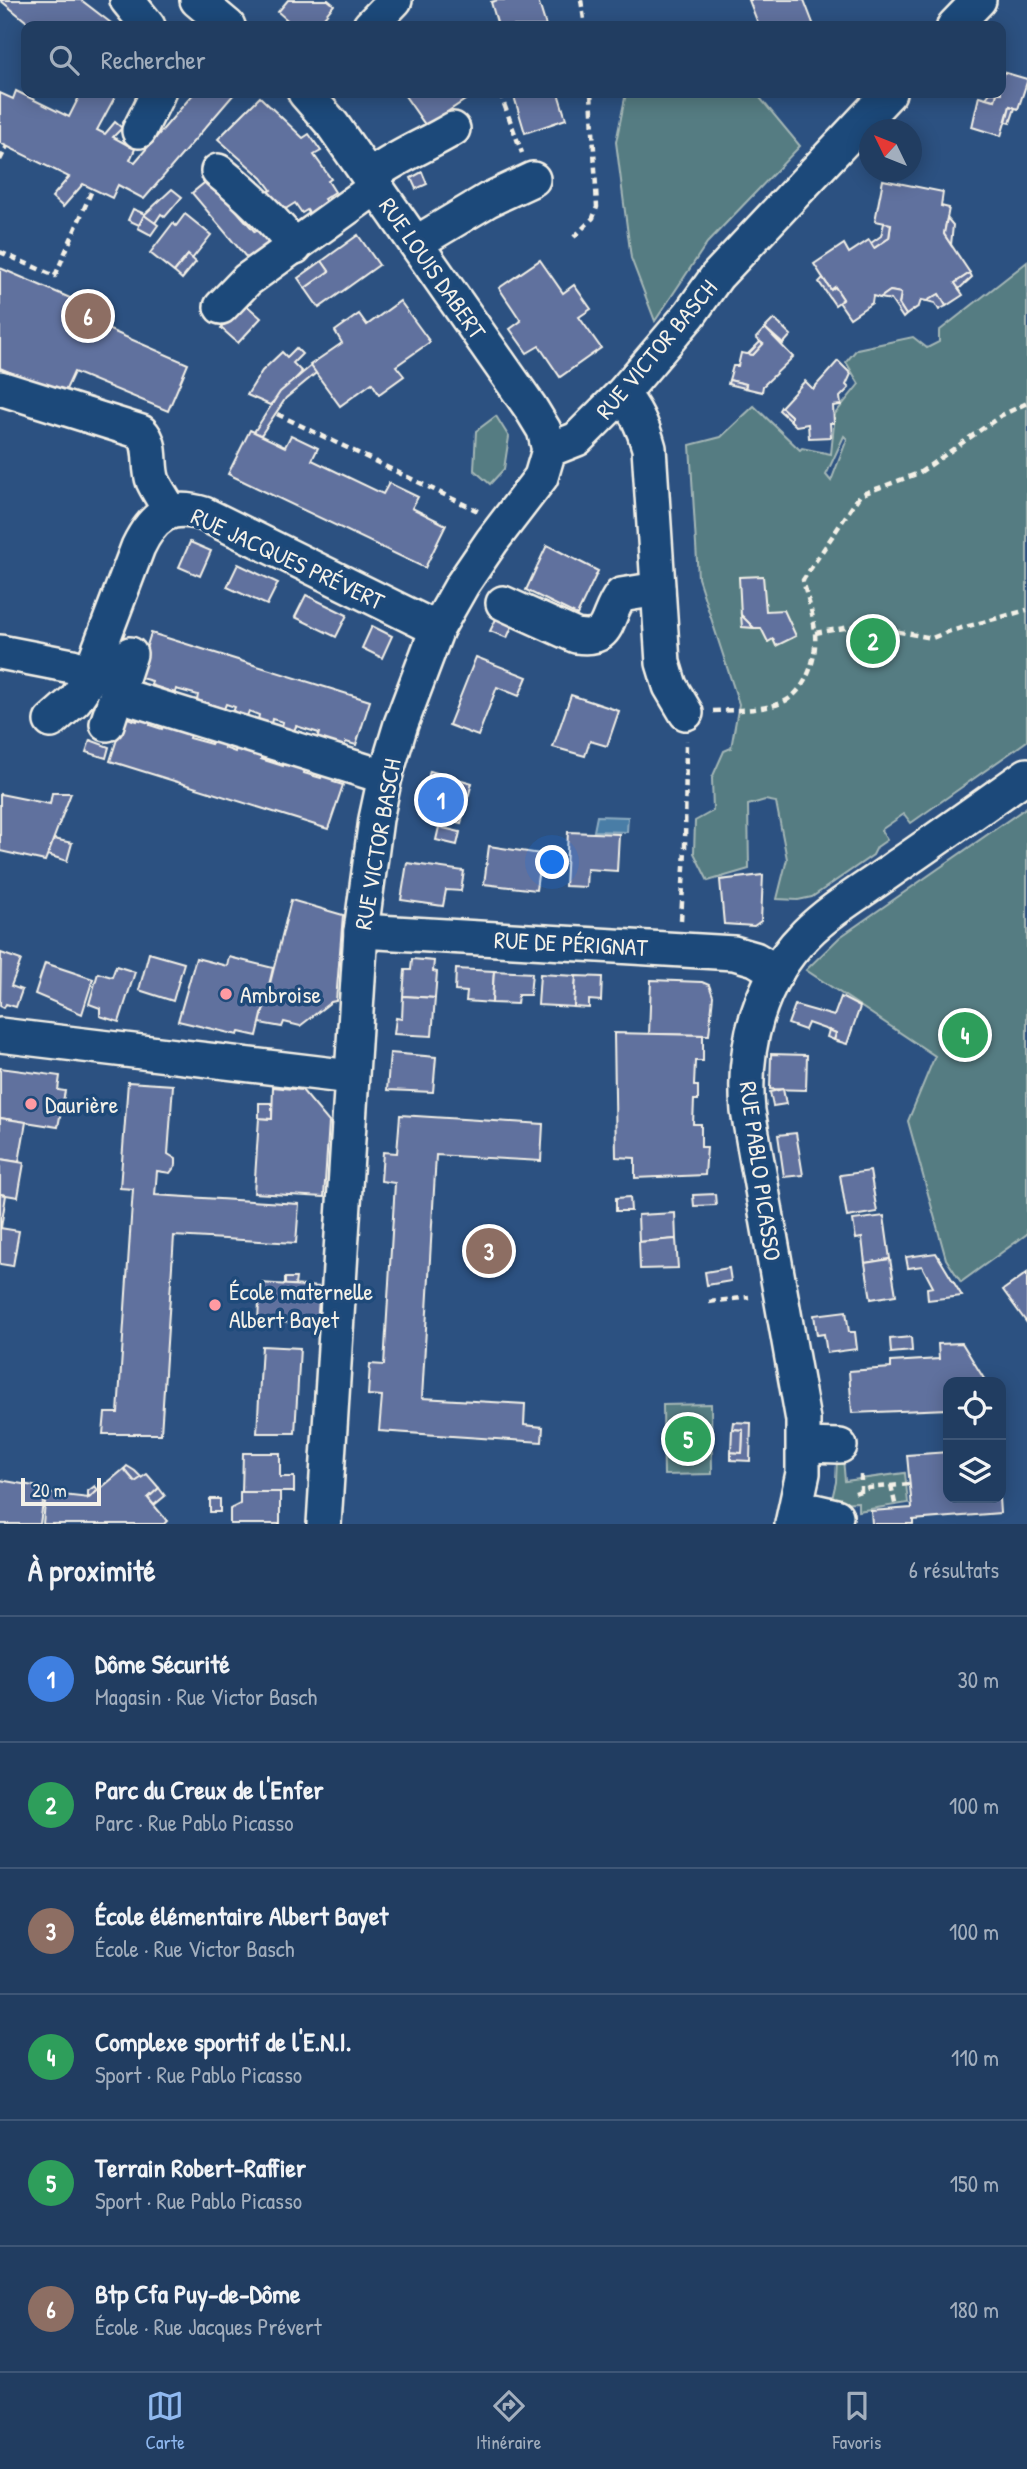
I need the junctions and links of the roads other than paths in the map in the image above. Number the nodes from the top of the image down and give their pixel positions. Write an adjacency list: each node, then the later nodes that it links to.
1 (127, 0): 3 (street)
2 (395, 0): 4 (street)
3 (144, 21)
4 (375, 21)
5 (156, 98): 9 (street)
6 (310, 98): 12 (street, RUE LOUIS DABERT)
7 (884, 98): 17 (street, RUE VICTOR BASCH)
8 (453, 129): 12 (street)
9 (139, 131)
10 (218, 171): 14 (street)
11 (531, 180): 13 (street)
12 (372, 182): 13 (street, RUE LOUIS DABERT); 14 (street)
13 (416, 243): 18 (street, RUE LOUIS DABERT)
14 (295, 247): 15 (street)
15 (221, 307)
16 (0, 388): 19 (street)
17 (622, 394): 18 (street, RUE VICTOR BASCH); 20 (street)
18 (549, 450): 22 (street, RUE VICTOR BASCH)
19 (170, 511): 22 (street, RUE JACQUES PRÉVERT); 25 (street, RUE JACQUES PRÉVERT)
20 (658, 589): 21 (street); 26 (street)
21 (503, 603)
22 (437, 629): 29 (street, RUE VICTOR BASCH)
23 (0, 652): 25 (street)
24 (130, 653): 29 (street)
25 (90, 673): 27 (street, RUE JACQUES PRÉVERT)
26 (686, 713)
27 (51, 721)
28 (1027, 775): 31 (street, RUE PABLO PICASSO)
29 (385, 777): 30 (street, RUE VICTOR BASCH)
30 (361, 931): 31 (street, RUE DE PÉRIGNAT); 33 (street, RUE VICTOR BASCH)
31 (777, 972): 34 (street, RUE PABLO PICASSO)
32 (0, 1035): 33 (street)
33 (351, 1077): 38 (street, RUE VICTOR BASCH)
34 (804, 1446): 35 (street); 37 (street, RUE PABLO PICASSO)
35 (840, 1446)
36 (843, 1511): 37 (street)
37 (795, 1516)
38 (324, 1524)

